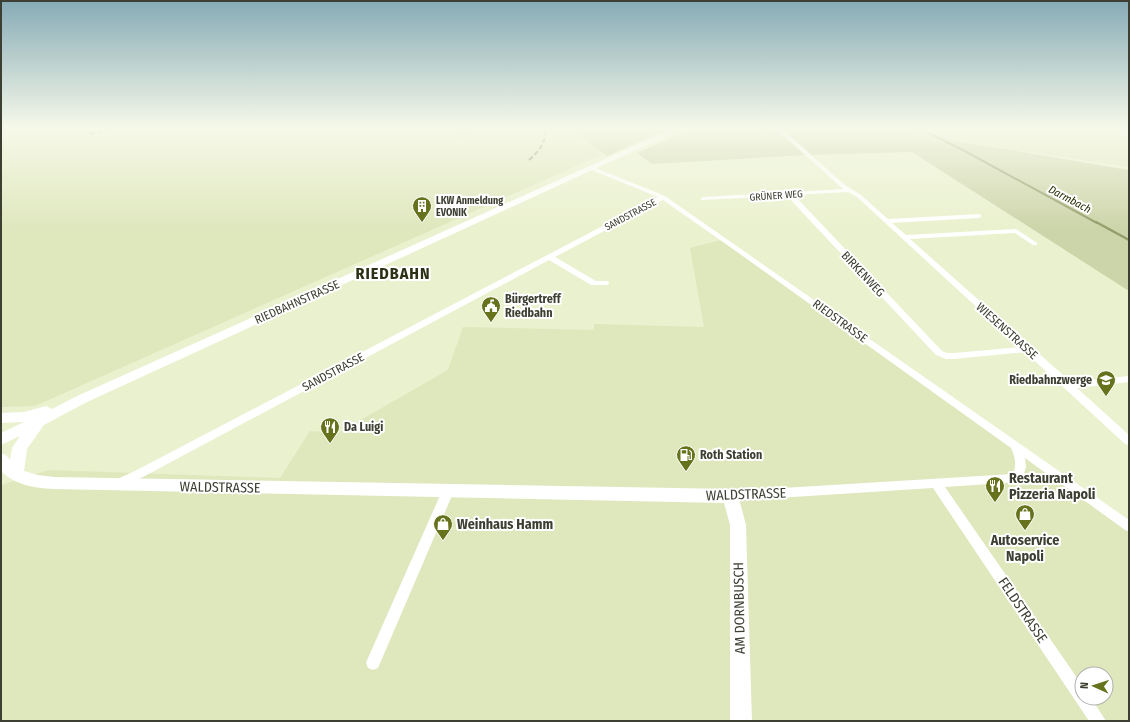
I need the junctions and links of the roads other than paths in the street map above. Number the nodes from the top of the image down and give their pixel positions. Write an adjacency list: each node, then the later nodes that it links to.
1 (605, 162): 3 (main road, RIEDBAHNSTRASSE)
2 (816, 162): 4 (street, WIESENSTRASSE)
3 (591, 168): 6 (street, SANDSTRASSE); 17 (main road, RIEDBAHNSTRASSE)
4 (850, 190): 5 (street, GRÜNER WEG); 9 (street, WIESENSTRASSE)
5 (789, 194): 7 (street, GRÜNER WEG); 14 (street, BIRKENWEG)
6 (664, 197): 12 (street, SANDSTRASSE); 22 (street, RIEDSTRASSE)
7 (703, 199)
8 (979, 216): 9 (street)
9 (886, 221): 10 (street, WIESENSTRASSE)
10 (904, 237): 11 (street); 14 (street, WIESENSTRASSE)
11 (1035, 244)
12 (549, 257): 13 (street); 28 (street, SANDSTRASSE)
13 (605, 283)
14 (1027, 349): 16 (street, WIESENSTRASSE)
15 (1129, 379): 16 (street)
16 (1068, 386): 21 (street, WIESENSTRASSE)
17 (82, 399): 18 (main road); 19 (main road, RIEDBAHNSTRASSE)
18 (1, 418)
19 (42, 421): 20 (main road, RIEDBAHNSTRASSE); 24 (main road)
20 (1, 439)
21 (1129, 440)
22 (1015, 446): 25 (street); 29 (street, RIEDSTRASSE)
23 (1, 459): 24 (main road, WALDSTRASSE)
24 (16, 475): 28 (main road, WALDSTRASSE)
25 (1016, 478): 26 (street, WALDSTRASSE); 27 (street, WALDSTRASSE)
26 (1044, 478): 29 (street, RIEDSTRASSE)
27 (936, 483): 31 (street, WALDSTRASSE); 34 (street, FELDSTRASSE)
28 (115, 484): 30 (main road, WALDSTRASSE)
29 (1072, 486): 32 (street, RIEDSTRASSE)
30 (448, 491): 31 (main road, WALDSTRASSE); 33 (street)
31 (731, 496): 36 (main road, AM DORNBUSCH)
32 (1129, 526)
33 (373, 663)
34 (1074, 686)
35 (1088, 706): 37 (street, FELDSTRASSE)
36 (741, 721)
37 (1098, 721)

